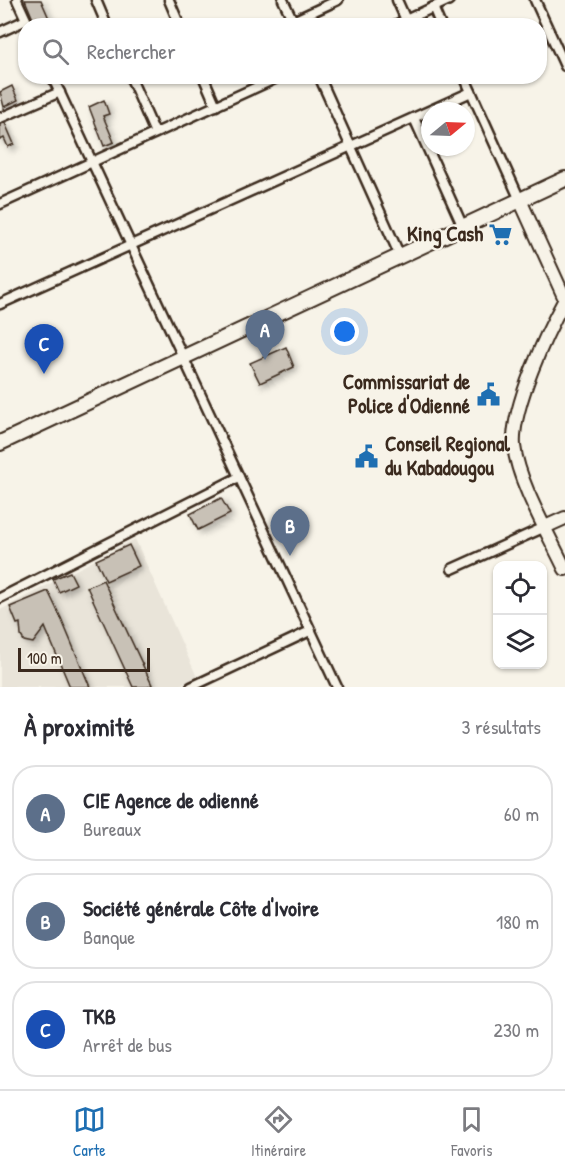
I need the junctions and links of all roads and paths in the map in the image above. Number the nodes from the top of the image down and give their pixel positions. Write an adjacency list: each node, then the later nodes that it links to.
1 (17, 0): 10 (street)
2 (96, 0): 11 (street)
3 (169, 0): 12 (street)
4 (283, 0): 13 (street)
5 (338, 0): 14 (street)
6 (397, 0): 15 (street)
7 (449, 0): 9 (street)
8 (535, 0): 18 (street)
9 (433, 7): 16 (street); 17 (street)
10 (25, 18)
11 (104, 18)
12 (177, 18)
13 (292, 18)
14 (304, 18)
15 (405, 18)
16 (410, 18)
17 (438, 18)
18 (543, 18)
19 (18, 26): 21 (street)
20 (547, 26): 22 (street)
21 (0, 32)
22 (565, 66)
23 (56, 84): 29 (street)
24 (134, 84): 34 (street)
25 (206, 84): 31 (street)
26 (264, 84): 31 (street)
27 (323, 84): 35 (street)
28 (468, 84): 30 (street)
29 (60, 92): 32 (street); 36 (street)
30 (471, 92): 33 (street); 38 (street)
31 (216, 106): 34 (street)
32 (0, 118)
33 (414, 118): 35 (street); 40 (street)
34 (155, 133): 36 (street)
35 (352, 146): 41 (street); 42 (street)
36 (92, 162): 39 (street); 41 (street)
37 (565, 179): 38 (main road)
38 (520, 200): 40 (main road); 43 (street)
39 (0, 204)
40 (463, 227): 42 (main road)
41 (131, 245): 44 (street); 45 (street)
42 (400, 256): 45 (main road)
43 (565, 299): 49 (street)
44 (0, 304)
45 (183, 357): 46 (main road); 47 (street)
46 (0, 443)
47 (239, 477): 52 (street); 53 (street)
48 (565, 518): 49 (street)
49 (545, 527): 50 (street); 51 (street)
50 (452, 569)
51 (565, 569)
52 (0, 598)
53 (310, 631): 54 (street); 55 (street)
54 (191, 687)
55 (337, 687)

